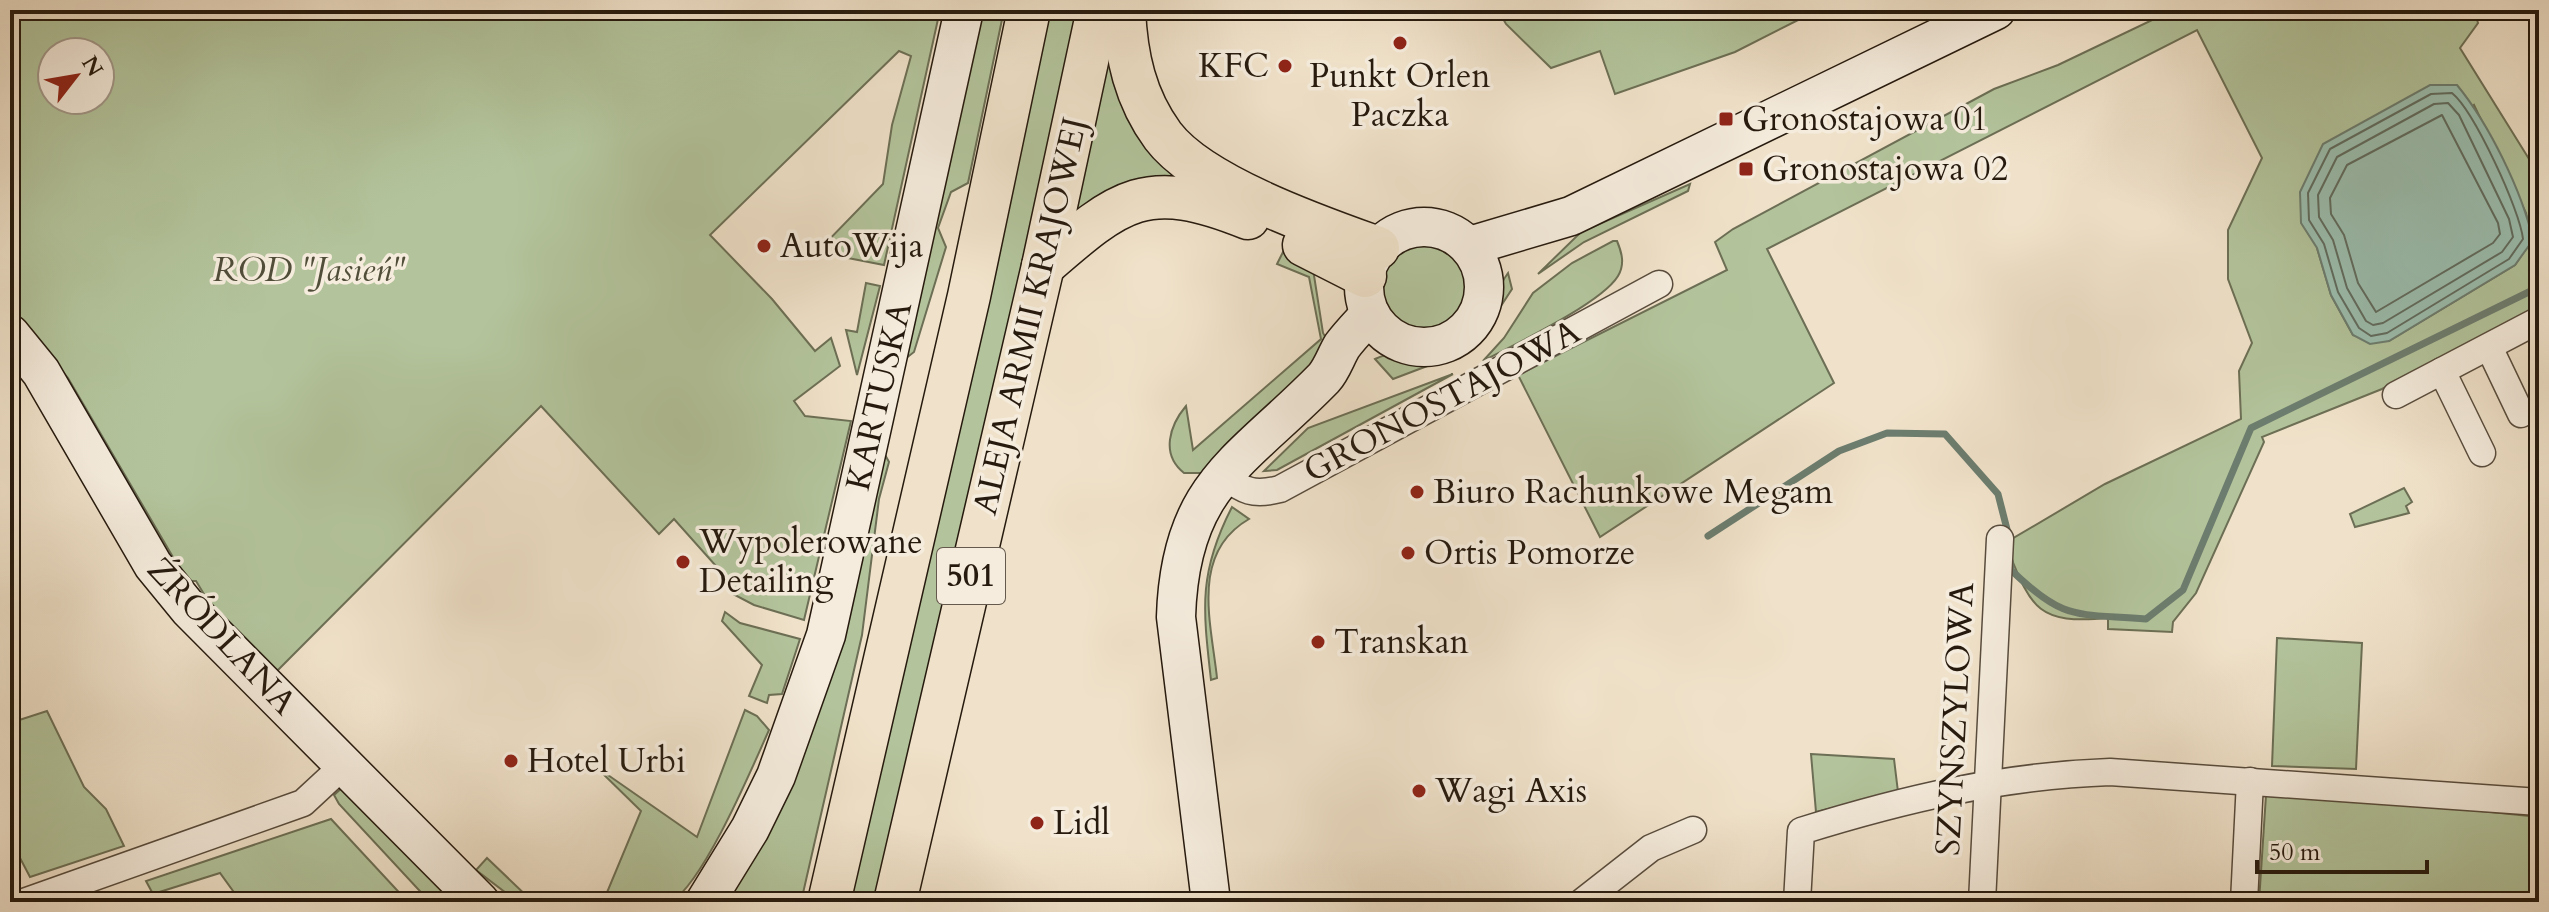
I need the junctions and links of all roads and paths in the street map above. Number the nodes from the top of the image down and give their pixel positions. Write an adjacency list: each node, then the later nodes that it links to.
1 (964, 10): 26 (street, KARTUSKA)
2 (1029, 10): 27 (main road, ALEJA ARMII KRAJOWEJ / 501)
3 (1098, 10): 7 (main road, ALEJA ARMII KRAJOWEJ / 501)
4 (1124, 10): 9 (main road)
5 (1996, 10): 6 (street)
6 (1477, 261): 9 (street); 9 (street)
7 (1043, 266): 9 (main road); 28 (main road, ALEJA ARMII KRAJOWEJ / 501)
8 (1659, 284): 17 (street, GRONOSTAJOWA)
9 (1376, 294): 17 (street)
10 (2539, 322): 12 (street)
11 (10, 334): 19 (street, ŹRÓDLANA)
12 (2489, 347): 13 (street); 15 (street)
13 (2442, 371): 14 (street); 16 (street)
14 (2396, 395)
15 (2521, 414)
16 (2482, 453)
17 (1222, 475): 29 (street)
18 (2000, 539): 21 (street, SZYNSZYLOWA)
19 (344, 765): 24 (street); 25 (street, ŹRÓDLANA)
20 (2250, 781): 21 (street); 22 (street); 33 (street)
21 (1987, 785): 31 (street); 32 (street, SZYNSZYLOWA)
22 (2539, 802)
23 (1693, 830): 30 (street)
24 (24, 902)
25 (480, 902)
26 (705, 902)
27 (829, 902)
28 (895, 902)
29 (1211, 902)
30 (1582, 902)
31 (1797, 902)
32 (1982, 902)
33 (2244, 902)

